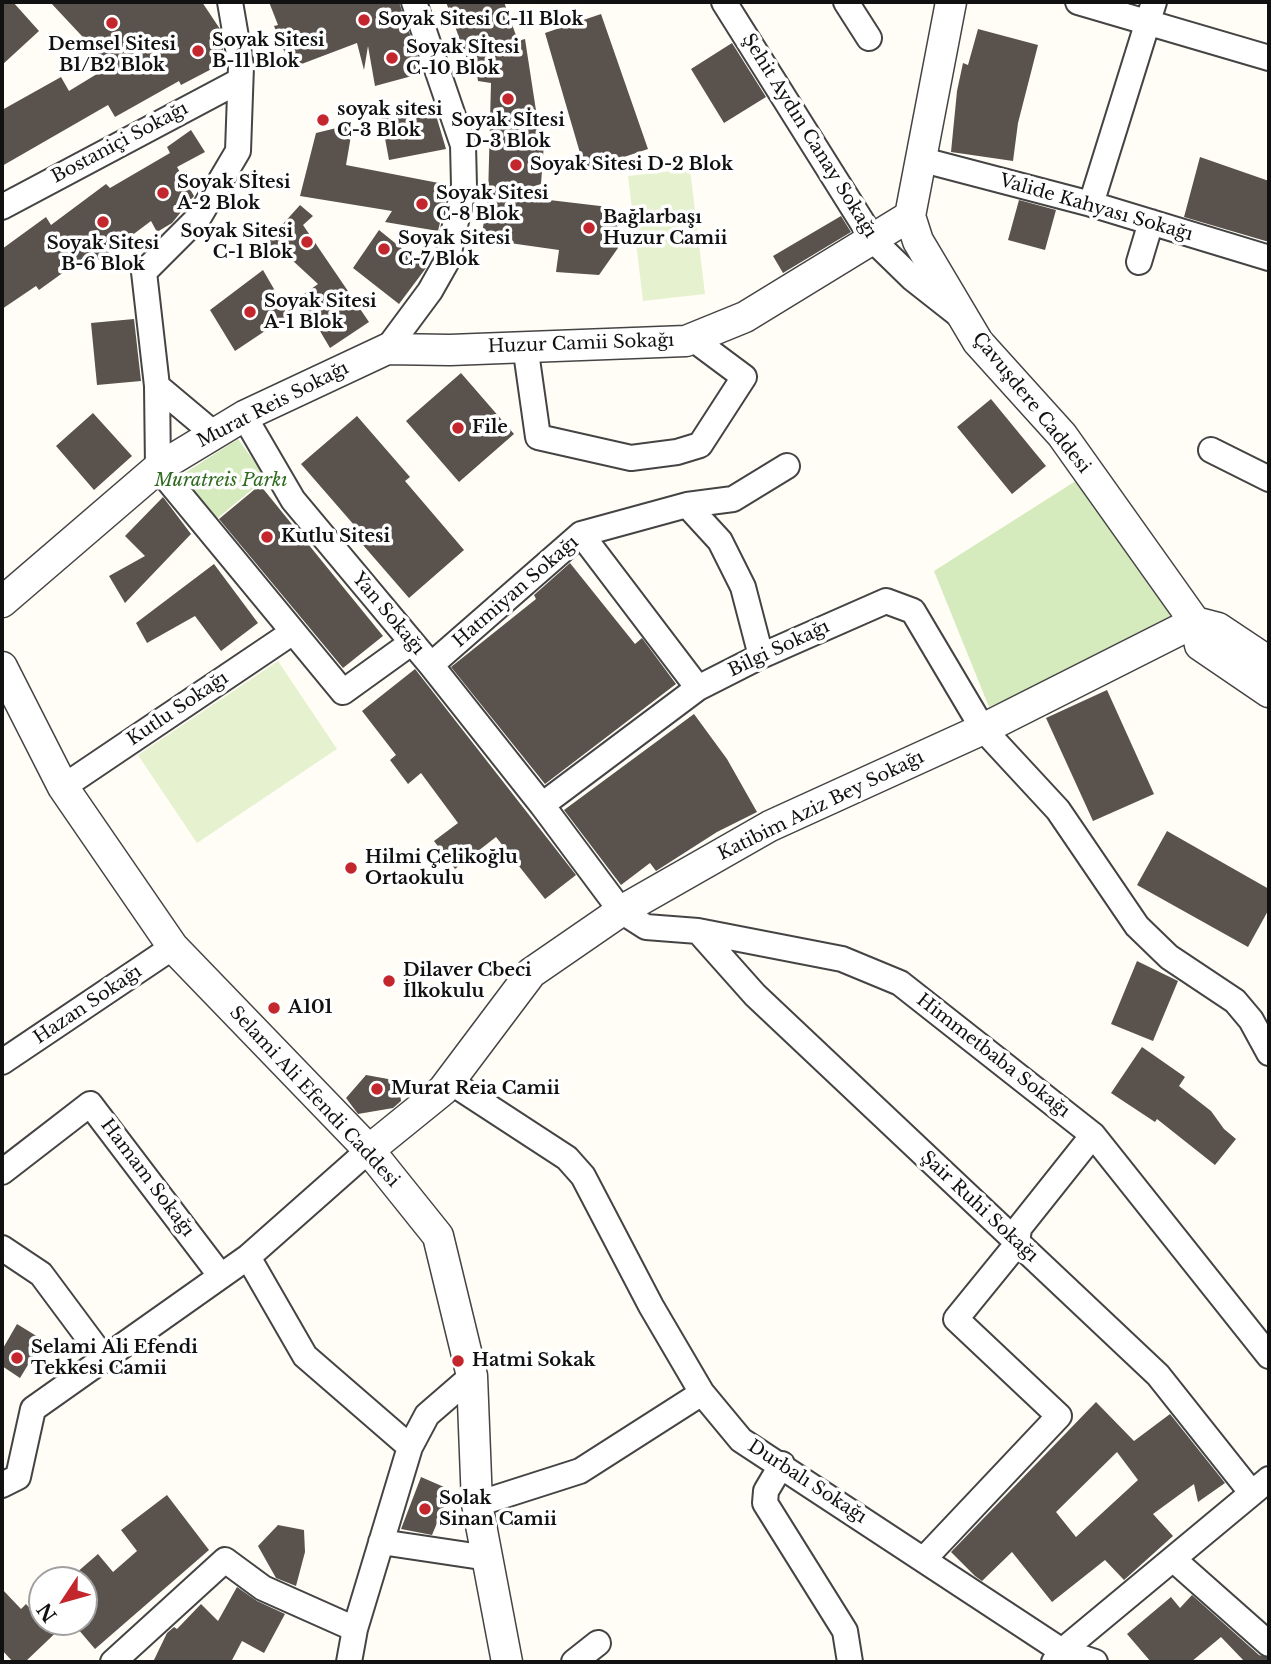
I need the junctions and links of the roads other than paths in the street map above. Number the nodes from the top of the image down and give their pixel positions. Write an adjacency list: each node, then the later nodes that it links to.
1 (230, 2): 10 (street)
2 (414, 2): 22 (street)
3 (846, 2): 8 (street)
4 (951, 2): 11 (street)
5 (1078, 2): 7 (street)
6 (734, 5): 16 (street, Şehit Aydın Canay Sokağı)
7 (1151, 11): 9 (street); 12 (street)
8 (869, 38)
9 (1269, 58)
10 (239, 81): 13 (street, Bostaniçi Sokağı); 23 (street)
11 (923, 160): 12 (street, Valide Kahyası Sokağı); 14 (street)
12 (1091, 204): 15 (street, Valide Kahyası Sokağı)
13 (2, 207)
14 (910, 216): 16 (street, Huzur Camii Sokağı); 19 (street, Çavuşdere Caddesi)
15 (1151, 222): 17 (street, Valide Kahyası Sokağı); 18 (street)
16 (874, 241): 19 (street, Şehit Aydın Canay Sokağı); 20 (street, Huzur Camii Sokağı)
17 (1269, 258)
18 (1139, 262)
19 (964, 319): 33 (street, Çavuşdere Caddesi)
20 (693, 339): 21 (street, Huzur Camii Sokağı); 21 (street)
21 (525, 345): 22 (street, Huzur Camii Sokağı)
22 (387, 349): 24 (street, Murat Reis Sokağı)
23 (156, 386): 25 (street); 28 (street)
24 (244, 416): 25 (street, Murat Reis Sokağı); 35 (street, Yan Sokağı)
25 (213, 433): 28 (street, Murat Reis Sokağı)
26 (1211, 450): 29 (street)
27 (787, 466): 30 (street, Hatmiyan Sokağı)
28 (158, 468): 32 (street, Murat Reis Sokağı); 34 (street)
29 (1269, 479)
30 (687, 505): 31 (street, Hatmiyan Sokağı); 36 (street)
31 (581, 534): 38 (street, Hatmiyan Sokağı); 40 (street)
32 (2, 601)
33 (1195, 622): 37 (street); 41 (street, Çavuşdere Caddesi); 42 (street, Katibim Aziz Bey Sokağı)
34 (293, 632): 35 (street); 43 (street, Kutlu Sokağı)
35 (411, 643): 38 (street, Yan Sokağı)
36 (761, 656): 40 (street, Bilgi Sokağı); 42 (street, Bilgi Sokağı)
37 (1269, 662)
38 (431, 665): 44 (street, Yan Sokağı)
39 (2, 667): 43 (street, Selami Ali Efendi Caddesi)
40 (698, 688): 44 (street)
41 (1269, 692)
42 (983, 729): 45 (street, Katibim Aziz Bey Sokağı); 48 (street, Bilgi Sokağı)
43 (63, 787): 47 (street, Selami Ali Efendi Caddesi)
44 (542, 805): 45 (street, Yan Sokağı)
45 (621, 911): 46 (street, Himmetbaba Sokağı); 50 (street, Katibim Aziz Bey Sokağı)
46 (698, 931): 51 (street, Himmetbaba Sokağı); 54 (street, Şair Ruhi Sokağı)
47 (173, 947): 49 (street, Hazan Sokağı); 52 (street, Selami Ali Efendi Caddesi)
48 (1269, 1053)
49 (2, 1062)
50 (449, 1081): 52 (street, Katibim Aziz Bey Sokağı); 61 (street, Durbalı Sokağı)
51 (1093, 1135): 54 (street); 58 (street, Himmetbaba Sokağı)
52 (369, 1150): 56 (street, Katibim Aziz Bey Sokağı); 60 (street, Selami Ali Efendi Caddesi)
53 (2, 1172): 57 (street, Hamam Sokağı)
54 (1017, 1244): 65 (street, Şair Ruhi Sokağı); 69 (street)
55 (2, 1248): 59 (street)
56 (248, 1257): 57 (street, Katibim Aziz Bey Sokağı); 62 (street)
57 (220, 1275): 59 (street, Katibim Aziz Bey Sokağı)
58 (1269, 1356)
59 (105, 1360): 64 (street, Katibim Aziz Bey Sokağı)
60 (472, 1376): 62 (street); 66 (street, Selami Ali Efendi Caddesi)
61 (702, 1393): 63 (street, Durbalı Sokağı); 66 (street)
62 (410, 1447): 67 (street)
63 (782, 1464): 69 (street, Durbalı Sokağı); 79 (street)
64 (2, 1485)
65 (1260, 1485): 70 (street, Şair Ruhi Sokağı)
66 (477, 1504): 68 (street, Selami Ali Efendi Caddesi)
67 (381, 1542): 68 (street); 71 (street)
68 (488, 1558): 77 (street, Selami Ali Efendi Caddesi)
69 (924, 1559): 74 (street, Durbalı Sokağı)
70 (1173, 1559): 73 (street); 74 (street, Şair Ruhi Sokağı)
71 (355, 1629): 75 (street); 76 (street)
72 (598, 1643): 78 (street)
73 (1269, 1644)
74 (1058, 1657): 80 (street, Durbalı Sokağı)
75 (114, 1662)
76 (349, 1662)
77 (507, 1662)
78 (574, 1662)
79 (850, 1662)
80 (1095, 1662)

